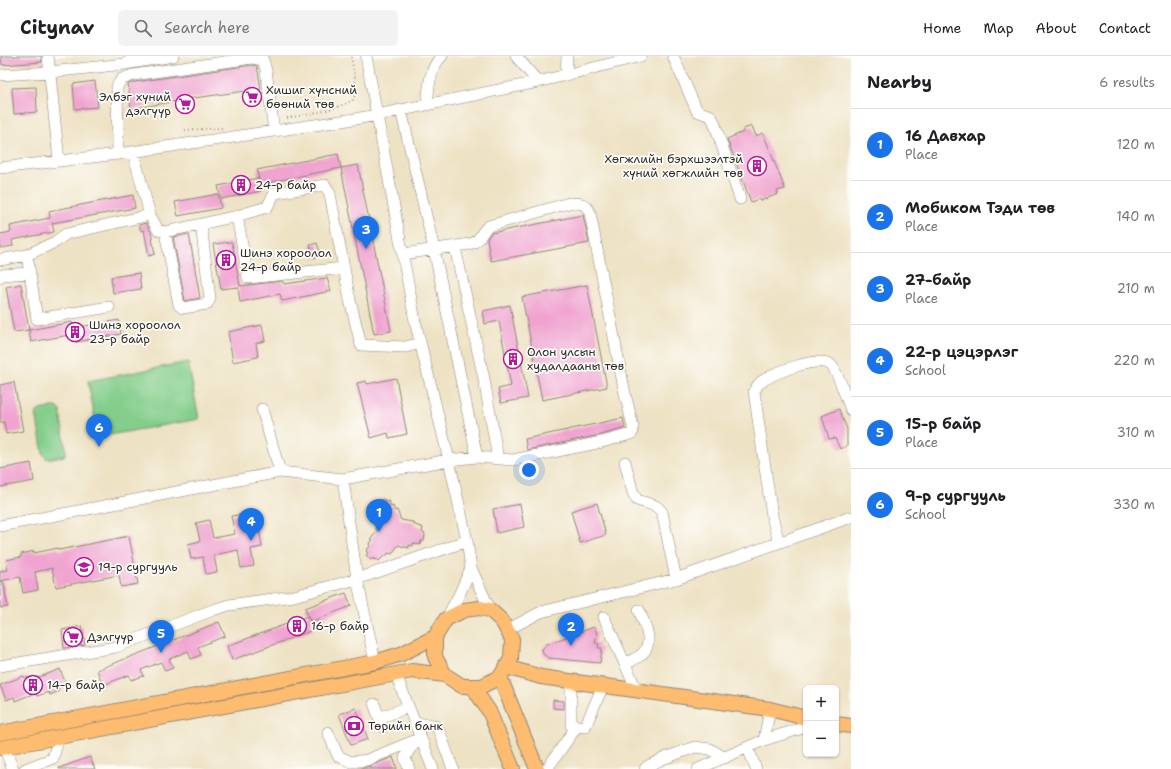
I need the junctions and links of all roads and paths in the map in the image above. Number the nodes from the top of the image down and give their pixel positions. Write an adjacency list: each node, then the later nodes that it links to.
1 (48, 56): 12 (street)
2 (173, 56): 11 (street)
3 (350, 56): 19 (path)
4 (366, 56): 18 (street)
5 (442, 56): 16 (street)
6 (516, 56): 15 (street)
7 (567, 56): 14 (street)
8 (641, 56): 14 (street)
9 (673, 56): 26 (street)
10 (263, 58): 19 (street); 23 (street)
11 (129, 60): 12 (street)
12 (50, 72): 13 (street); 24 (street)
13 (0, 75)
14 (566, 75): 15 (street)
15 (538, 82): 16 (street)
16 (427, 105): 17 (street)
17 (401, 110): 18 (street); 32 (street)
18 (377, 115): 19 (street); 33 (street)
19 (273, 126): 22 (street)
20 (229, 127): 21 (path)
21 (185, 130)
22 (133, 152): 23 (street); 27 (street)
23 (118, 154): 24 (street)
24 (59, 160): 25 (street)
25 (0, 168)
26 (740, 199)
27 (150, 215): 30 (street); 34 (street)
28 (237, 216): 29 (street); 36 (street); 36 (street)
29 (201, 224): 30 (street); 30 (street)
30 (165, 232)
31 (455, 247): 32 (street); 44 (street); 44 (street)
32 (434, 249): 33 (street); 43 (street)
33 (403, 254): 40 (street)
34 (27, 255): 35 (street); 37 (street)
35 (0, 260)
36 (344, 268): 40 (street)
37 (30, 273): 38 (street); 39 (street)
38 (0, 277)
39 (108, 307)
40 (420, 343): 45 (street)
41 (262, 410): 47 (street)
42 (851, 410): 52 (street)
43 (477, 457): 44 (street); 45 (street)
44 (498, 459)
45 (449, 460): 48 (street); 51 (street)
46 (625, 462): 55 (street)
47 (280, 472): 48 (street); 50 (street)
48 (343, 479): 54 (street)
49 (851, 517): 52 (street)
50 (0, 526)
51 (467, 541): 53 (street); 54 (street)
52 (779, 543): 55 (street)
53 (471, 568): 56 (street); 59 (street)
54 (357, 579): 62 (street); 64 (street)
55 (676, 579): 60 (street)
56 (490, 610): 59 (main road); 60 (main road)
57 (639, 610): 63 (street)
58 (604, 617): 63 (street)
59 (446, 619): 61 (main road)
60 (507, 630): 65 (main road)
61 (435, 637): 62 (main road); 67 (main road)
62 (375, 662): 82 (main road)
63 (625, 664): 71 (street)
64 (0, 666)
65 (503, 672): 68 (main road); 69 (main road); 95 (main road)
66 (396, 675): 67 (main road); 73 (street); 83 (main road)
67 (445, 675): 69 (main road)
68 (571, 681): 70 (main road); 78 (street)
69 (472, 686): 94 (main road)
70 (603, 686): 71 (main road); 78 (street)
71 (638, 691): 74 (main road)
72 (374, 704): 73 (street)
73 (408, 707): 76 (street)
74 (770, 709): 75 (main road); 85 (street)
75 (803, 717)
76 (415, 723): 84 (street); 93 (street)
77 (839, 724): 79 (main road)
78 (577, 726): 96 (street)
79 (851, 726)
80 (803, 728): 85 (street)
81 (328, 732): 84 (street)
82 (0, 733)
83 (59, 737): 86 (main road); 90 (street)
84 (421, 738): 91 (street); 92 (street)
85 (764, 740): 87 (street)
86 (2, 748): 89 (street)
87 (748, 748): 88 (street); 99 (street)
88 (725, 758): 97 (street); 98 (street)
89 (13, 769)
90 (25, 769)
91 (409, 769)
92 (433, 769)
93 (453, 769)
94 (513, 769)
95 (537, 769)
96 (547, 769)
97 (645, 769)
98 (698, 769)
99 (756, 769)

